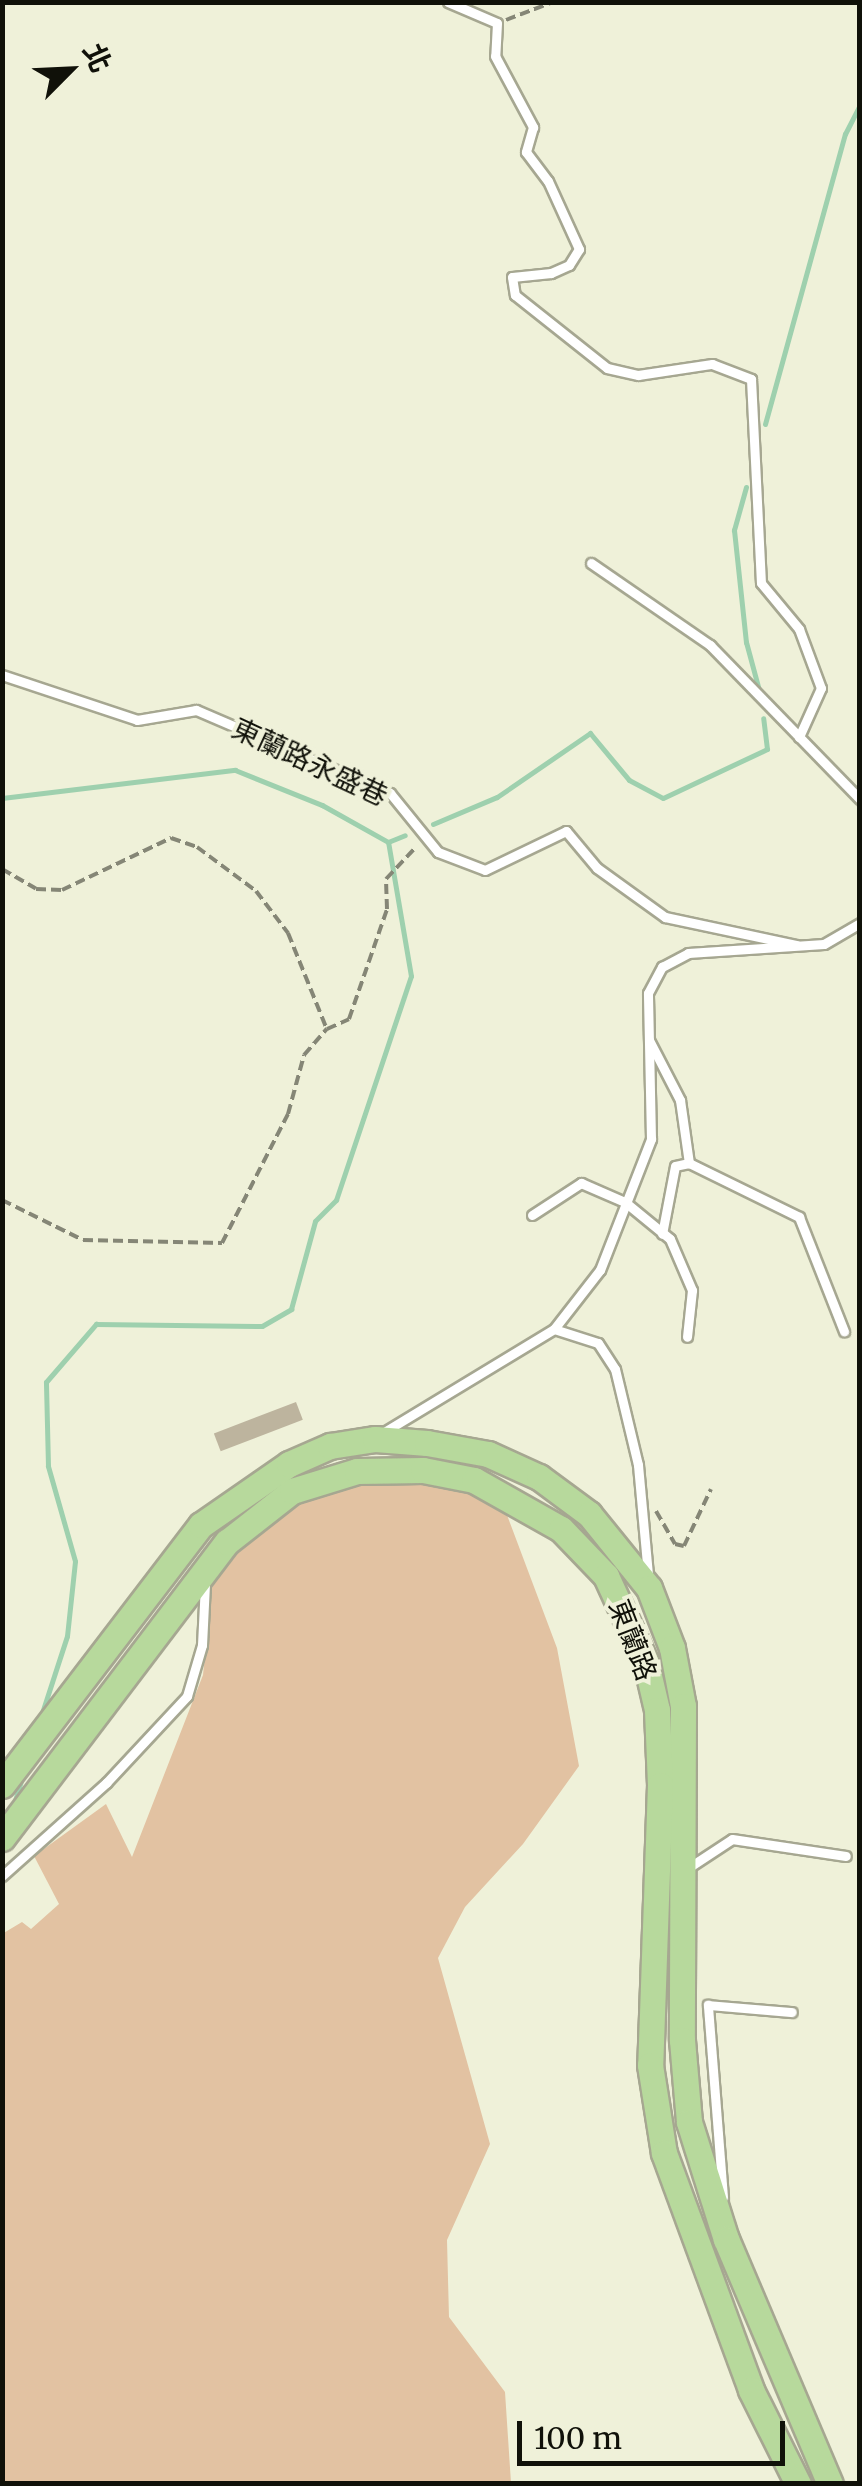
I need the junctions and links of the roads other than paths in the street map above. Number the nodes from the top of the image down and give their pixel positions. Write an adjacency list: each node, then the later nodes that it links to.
1 (448, 2): 4 (lane)
2 (591, 563): 4 (lane)
3 (2, 674): 7 (lane, 東蘭路永盛巷)
4 (799, 736): 5 (lane)
5 (860, 799)
6 (860, 923): 7 (lane, 東蘭路永盛巷)
7 (797, 946): 8 (lane, 東蘭路永盛巷)
8 (649, 1040): 9 (lane); 10 (lane, 東蘭路永盛巷)
9 (690, 1163): 12 (lane); 14 (lane)
10 (625, 1202): 11 (lane); 12 (lane); 13 (lane, 東蘭路永盛巷)
11 (532, 1215)
12 (662, 1234): 15 (lane)
13 (554, 1330): 16 (lane, 東蘭路永盛巷); 19 (lane, 東蘭路)
14 (844, 1331)
15 (687, 1338)
16 (375, 1438): 17 (lane, 東蘭路永盛巷); 19 (main road, 東蘭路); 20 (main road, 東蘭路)
17 (357, 1470): 18 (main road, 東蘭路); 27 (main road, 東蘭路)
18 (206, 1568): 21 (main road, 東蘭路); 24 (lane)
19 (648, 1588): 23 (main road, 東蘭路)
20 (10, 1775)
21 (2, 1838)
22 (846, 1856): 23 (lane)
23 (683, 1872): 26 (main road, 東蘭路)
24 (2, 1876)
25 (792, 2012): 26 (lane)
26 (726, 2239): 28 (main road, 東蘭路)
27 (798, 2484)
28 (830, 2484)

